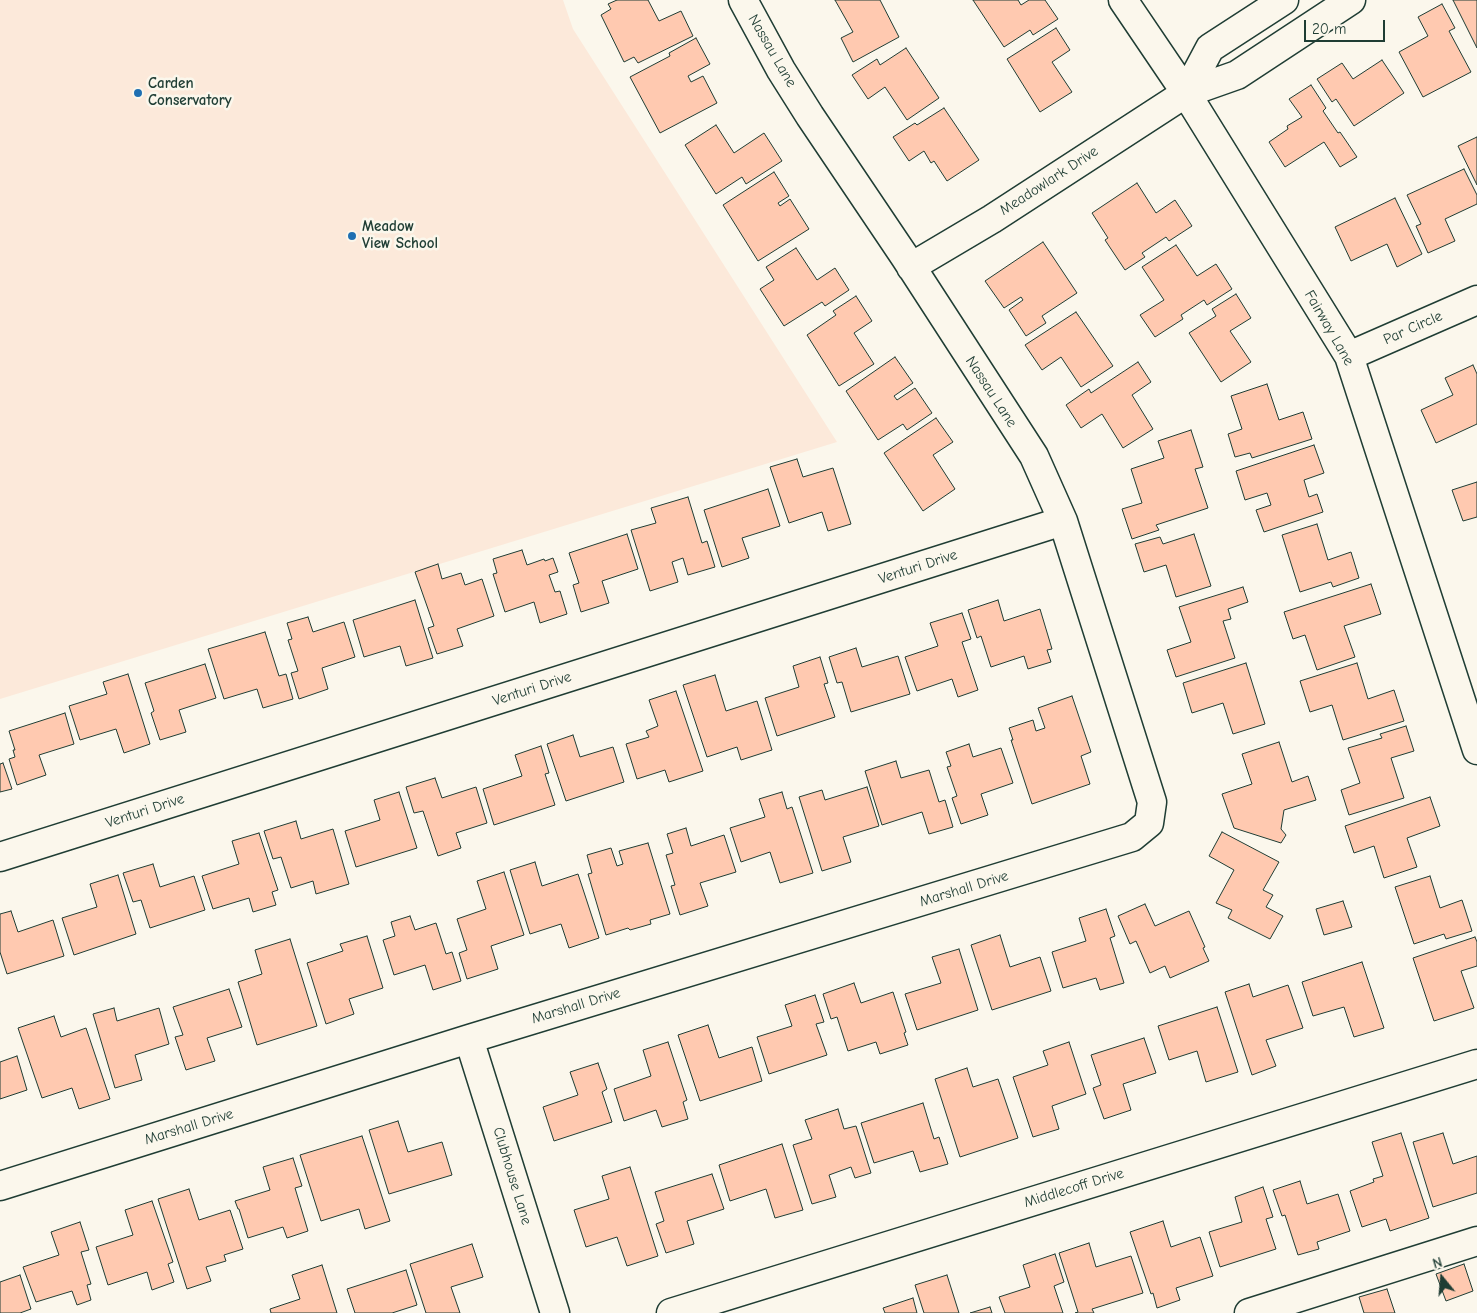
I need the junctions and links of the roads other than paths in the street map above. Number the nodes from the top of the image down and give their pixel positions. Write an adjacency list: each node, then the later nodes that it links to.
1 (743, 0): 6 (street, Nassau Lane)
2 (1123, 0): 5 (street, Fairway Lane)
3 (1284, 0): 5 (street, Meadowlark Drive)
4 (1351, 0): 5 (street, Meadowlark Drive)
5 (1186, 93): 6 (street, Meadowlark Drive); 8 (street, Fairway Lane)
6 (911, 268): 9 (street, Nassau Lane)
7 (1477, 300): 8 (street, Par Circle)
8 (1349, 356): 10 (street, Fairway Lane)
9 (1063, 521): 11 (street, Nassau Lane); 12 (street, Venturi Drive)
10 (1477, 750)
11 (1149, 823): 13 (street, Marshall Drive)
12 (0, 857)
13 (469, 1039): 15 (street, Marshall Drive); 17 (street, Clubhouse Lane)
14 (1477, 1064): 18 (street, Middlecoff Drive)
15 (0, 1186)
16 (1477, 1241): 19 (street)
17 (555, 1313)
18 (671, 1313)
19 (1249, 1313)

